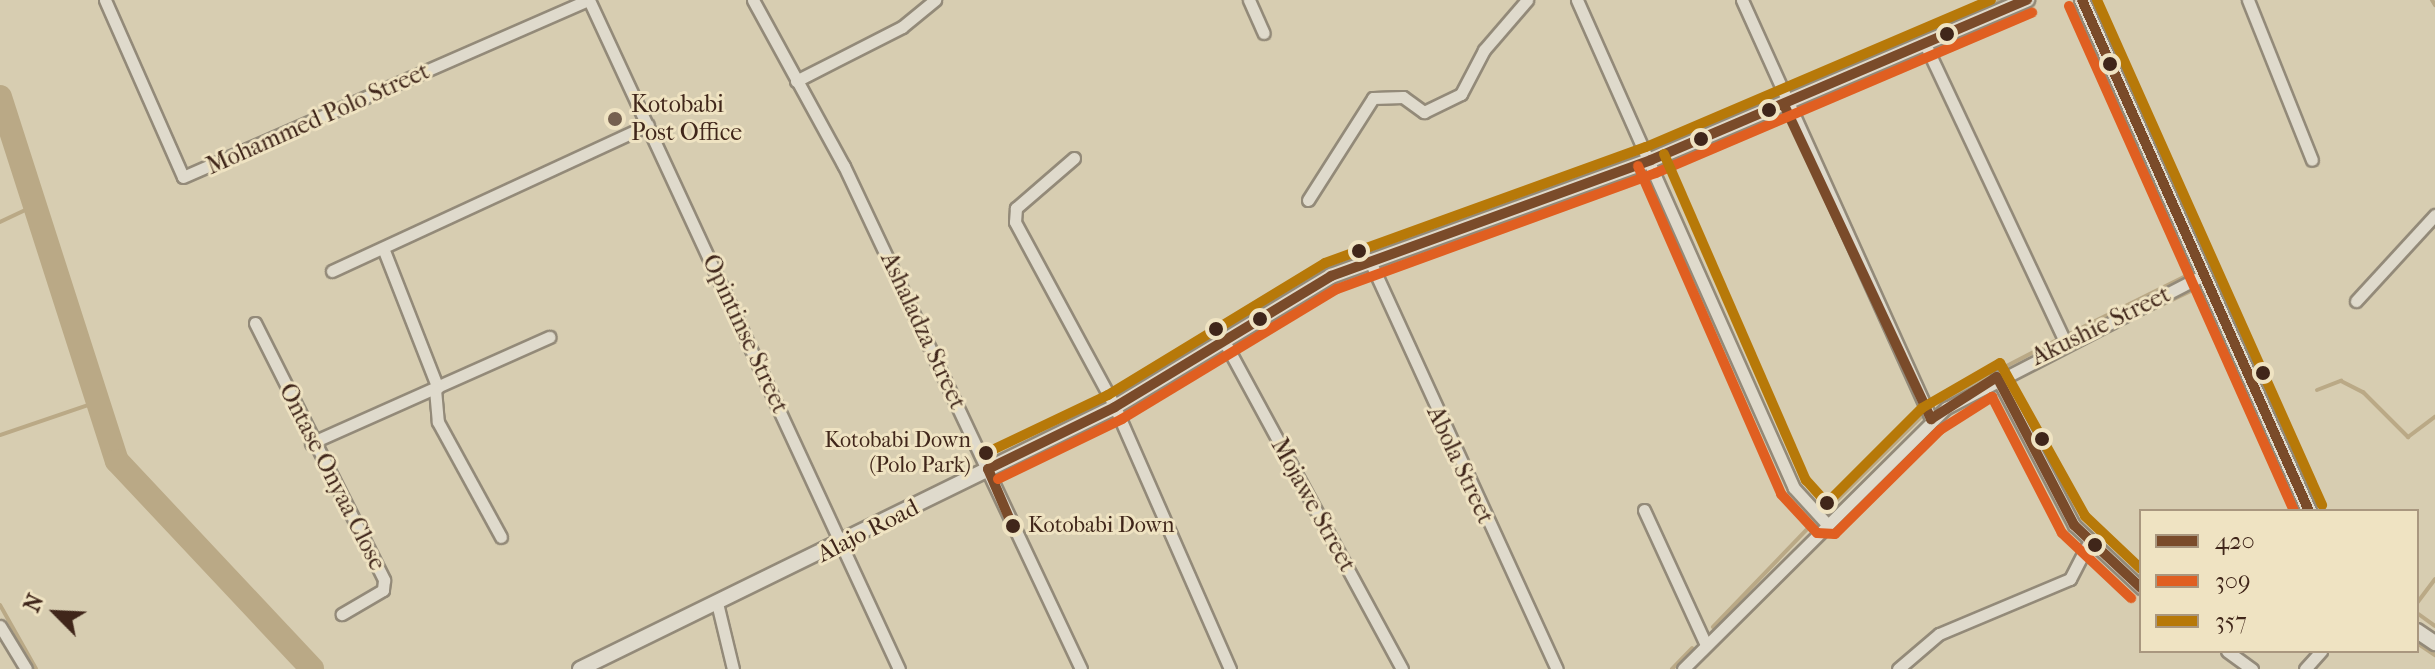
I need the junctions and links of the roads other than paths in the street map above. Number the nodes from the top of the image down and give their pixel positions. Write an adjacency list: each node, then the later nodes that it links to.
1 (105, 0): 2 (street, Mohammed Polo Street)
2 (589, 0): 16 (street, Opintinse Street)
3 (753, 0): 14 (street, Ashaladza Street)
4 (935, 0): 14 (street)
5 (1249, 0): 12 (street)
6 (1527, 0): 20 (street)
7 (1577, 0): 18 (street)
8 (1742, 0): 15 (street)
9 (2027, 0): 13 (street, Alajo Road)
10 (2082, 0): 25 (street)
11 (2248, 0): 19 (street)
12 (1264, 33)
13 (1925, 44): 15 (street, Alajo Road); 30 (street)
14 (796, 81): 36 (street, Ashaladza Street)
15 (1784, 105): 18 (street, Alajo Road); 34 (street)
16 (648, 125): 22 (street); 42 (street, Opintinse Street)
17 (1074, 158): 33 (street)
18 (1651, 160): 23 (street, Alajo Road); 39 (street)
19 (2312, 160)
20 (1308, 200)
21 (2435, 215): 26 (street)
22 (383, 248): 24 (street); 32 (street)
23 (1369, 259): 29 (street, Alajo Road); 57 (street, Abola Street)
24 (332, 271)
25 (2204, 275): 30 (street, Akushie Street); 37 (street)
26 (2356, 301)
27 (255, 323): 35 (street, Ontase Onyaa Close)
28 (549, 337): 32 (street)
29 (1224, 341): 33 (street, Alajo Road); 56 (street, Mojawe Street)
30 (2066, 343): 31 (street, Akushie Street)
31 (1997, 377): 34 (street, Akushie Street); 41 (street)
32 (436, 388): 35 (street); 40 (street)
33 (1115, 407): 36 (street, Alajo Road); 55 (street)
34 (1931, 419): 39 (street, Akushie Street)
35 (311, 443): 45 (street, Ontase Onyaa Close)
36 (988, 469): 42 (street, Alajo Road); 54 (street, Ashaladza Street)
37 (2308, 509)
38 (1644, 510): 47 (street)
39 (1826, 523): 47 (street, Akushie Street)
40 (501, 537)
41 (2089, 542): 43 (street); 59 (street)
42 (841, 545): 44 (street, Alajo Road); 53 (street, Opintinse Street)
43 (2139, 586)
44 (718, 607): 51 (street, Alajo Road); 52 (street)
45 (342, 614)
46 (2, 633): 50 (street)
47 (1706, 645): 58 (street, Akushie Street)
48 (2230, 653): 60 (street)
49 (2319, 653): 61 (street)
50 (26, 669)
51 (580, 669)
52 (733, 669)
53 (899, 669)
54 (1081, 669)
55 (1230, 669)
56 (1402, 669)
57 (1557, 669)
58 (1683, 669)
59 (1898, 669)
60 (2252, 669)
61 (2305, 669)

